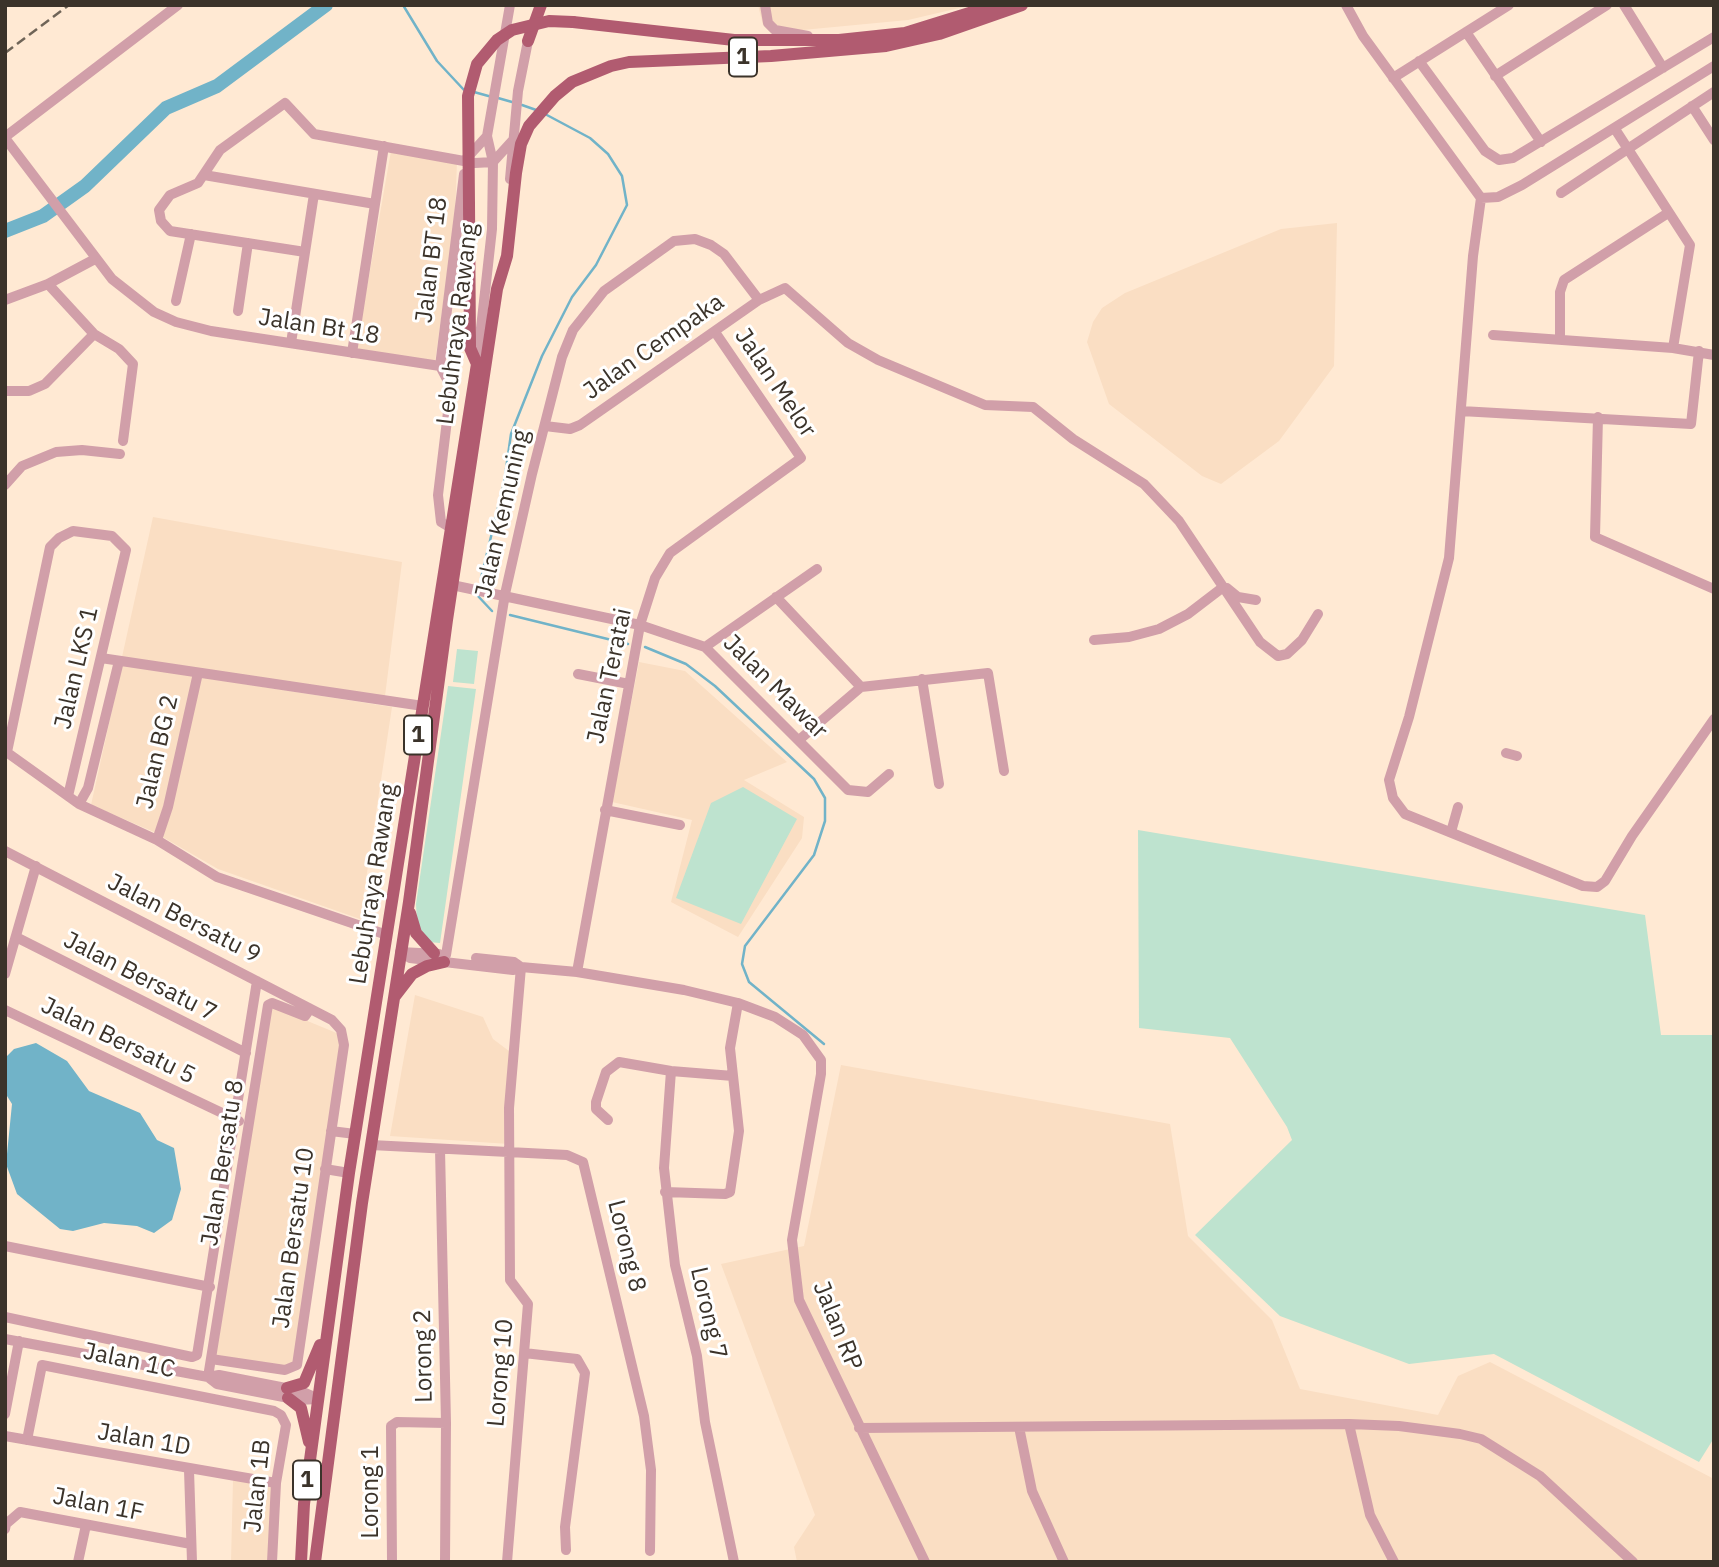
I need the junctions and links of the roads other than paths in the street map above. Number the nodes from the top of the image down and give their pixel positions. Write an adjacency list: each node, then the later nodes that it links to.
1 (178, 5): 27 (street)
2 (510, 5): 26 (street, Lebuhraya Rawang)
3 (534, 5): 17 (street, Lebuhraya Rawang)
4 (541, 5): 17 (main road)
5 (765, 5): 16 (street)
6 (980, 5): 13 (main road)
7 (995, 5): 13 (main road, 1)
8 (1022, 5): 46 (main road, 1)
9 (1346, 5): 22 (street)
10 (1509, 5): 14 (street)
11 (1607, 5): 21 (street)
12 (1624, 5): 20 (street)
13 (951, 20): 16 (main road, 1)
14 (1466, 32): 18 (street); 21 (street)
15 (1714, 37): 20 (street)
16 (839, 40): 60 (main road, 1, bridge)
17 (528, 41): 28 (street, Lebuhraya Rawang)
18 (1419, 61): 22 (street); 30 (street)
19 (1714, 66): 25 (street)
20 (1663, 68): 30 (street)
21 (1495, 76): 30 (street)
22 (1393, 78): 38 (street)
23 (1714, 92): 24 (street)
24 (1692, 106): 29 (street); 32 (street)
25 (1615, 128): 32 (street); 38 (street)
26 (487, 136): 33 (street); 34 (street, Lebuhraya Rawang)
27 (5, 137): 44 (street, Jalan Bt 18)
28 (513, 139): 34 (street); 46 (street, Lebuhraya Rawang)
29 (1714, 140)
30 (1541, 142)
31 (383, 146): 33 (street); 35 (street); 39 (street)
32 (1628, 149): 36 (street); 40 (street)
33 (466, 159): 34 (street); 61 (street, Jalan BT 18)
34 (493, 162): 60 (street, Lebuhraya Rawang)
35 (204, 175): 37 (street); 41 (street)
36 (1561, 192)
37 (314, 194): 39 (street); 43 (street)
38 (1481, 198): 63 (street)
39 (375, 204): 58 (street)
40 (1668, 213): 54 (street); 56 (street)
41 (191, 234): 42 (street); 49 (street)
42 (248, 243): 43 (street); 50 (street)
43 (305, 252): 55 (street)
44 (95, 259): 45 (street); 55 (street, Jalan Bt 18)
45 (48, 284): 48 (street); 52 (street)
46 (497, 289): 72 (main road, Lebuhraya Rawang / 1)
47 (759, 299): 51 (street, Jalan Cempaka); 65 (street, Jalan Kemuning); 73 (street, Jalan Cempaka)
48 (5, 300)
49 (176, 301)
50 (238, 311)
51 (715, 332): 65 (street, Jalan Cempaka); 68 (street, Jalan Melor)
52 (94, 334): 62 (street); 66 (street)
53 (1493, 335): 54 (street)
54 (1560, 338): 56 (street)
55 (291, 344): 58 (street, Jalan Bt 18)
56 (1673, 348): 57 (street)
57 (1699, 351): 59 (street); 64 (street)
58 (352, 353): 61 (street, Jalan Bt 18)
59 (1714, 355)
60 (477, 364): 70 (main road, Lebuhraya Rawang / 1)
61 (440, 366): 70 (street)
62 (5, 391)
63 (1461, 411): 64 (street); 101 (street)
64 (1598, 418): 74 (street)
65 (545, 426): 75 (street, Jalan Kemuning)
66 (122, 441)
67 (120, 454): 69 (street)
68 (801, 458): 79 (street, Jalan Teratai)
69 (5, 485)
70 (451, 528): 89 (main road, Lebuhraya Rawang / 1)
71 (817, 569): 76 (street)
72 (452, 585): 75 (street, Jalan Mawar); 105 (main road, Lebuhraya Rawang / 1)
73 (1220, 586): 77 (street); 78 (street); 80 (street)
74 (1714, 589)
75 (505, 594): 79 (street, Jalan Mawar); 110 (street, Jalan Kemuning)
76 (776, 597): 81 (street); 88 (street)
77 (1256, 600)
78 (1318, 614)
79 (640, 625): 81 (street, Jalan Mawar); 87 (street, Jalan Teratai)
80 (1094, 640)
81 (705, 647): 91 (street, Jalan Mawar)
82 (101, 658): 83 (street); 92 (street, Jalan LKS 1); 96 (street, Jalan LKS 1)
83 (119, 661): 84 (street); 97 (street)
84 (198, 673): 89 (street); 102 (street, Jalan BG 2)
85 (578, 674): 87 (street)
86 (922, 679): 88 (street); 93 (street); 95 (street)
87 (629, 684): 99 (street, Jalan Teratai)
88 (861, 687): 91 (street)
89 (423, 706): 106 (main road, Lebuhraya Rawang / 1)
90 (1714, 719): 101 (street)
91 (799, 740): 94 (street, Jalan Mawar)
92 (6, 752): 96 (street)
93 (1004, 771)
94 (888, 774)
95 (939, 784)
96 (68, 796): 97 (street)
97 (79, 804): 102 (street)
98 (1458, 807): 101 (street)
99 (605, 810): 100 (street); 113 (street, Jalan Teratai)
100 (680, 825)
101 (1451, 832)
102 (158, 840): 107 (street)
103 (5, 851): 104 (street, Jalan Bersatu 9)
104 (36, 866): 108 (street); 115 (street, Jalan Bersatu 9)
105 (409, 902): 109 (main road, Lebuhraya Rawang / 1); 110 (main road)
106 (389, 921): 107 (main road, Lebuhraya Rawang / 1); 109 (main road)
107 (387, 935): 111 (main road, Lebuhraya Rawang / 1)
108 (16, 937): 114 (street); 121 (street, Jalan Bersatu 7)
109 (400, 952): 110 (street); 111 (main road); 116 (main road, Lebuhraya Rawang / 1)
110 (441, 957): 112 (street); 116 (main road)
111 (382, 965): 128 (main road, Lebuhraya Rawang / 1)
112 (521, 967): 113 (street); 131 (street, Lorong 10)
113 (577, 972): 117 (street)
114 (5, 974)
115 (257, 981): 118 (street, Jalan Bersatu 9); 121 (street)
116 (393, 998): 129 (main road, Lebuhraya Rawang / 1)
117 (738, 1003): 123 (street); 153 (street, Jalan RP)
118 (310, 1009): 120 (street, Jalan Bersatu 9); 124 (street, Jalan Bersatu 8)
119 (5, 1010): 126 (street, Jalan Bersatu 5)
120 (341, 1030): 127 (street, Jalan Bersatu 10)
121 (246, 1053): 126 (street)
122 (671, 1071): 123 (street); 125 (street); 134 (street, Lorong 7)
123 (733, 1076): 134 (street)
124 (252, 1118): 126 (street); 142 (street, Jalan Bersatu 8)
125 (608, 1120)
126 (235, 1121): 136 (street)
127 (331, 1131): 128 (street); 132 (street, Jalan Bersatu 10)
128 (355, 1134): 133 (main road, Lebuhraya Rawang / 1)
129 (371, 1145): 130 (street, Lorong 8); 143 (main road, Lebuhraya Rawang / 1)
130 (440, 1149): 131 (street, Lorong 8); 149 (street, Lorong 2)
131 (509, 1152): 141 (street, Lorong 10); 163 (street, Lorong 8)
132 (325, 1169): 133 (street); 142 (street, Jalan Bersatu 10)
133 (349, 1173): 138 (main road, Lebuhraya Rawang / 1)
134 (666, 1192): 172 (street, Lorong 7)
135 (5, 1246): 136 (street)
136 (210, 1287): 137 (street)
137 (5, 1317)
138 (328, 1321): 145 (main road); 146 (main road, Lebuhraya Rawang / 1)
139 (5, 1339): 140 (street)
140 (19, 1341): 144 (street); 147 (street)
141 (524, 1353): 162 (street); 171 (street, Lorong 10)
142 (211, 1359): 144 (street, Jalan Bersatu 8)
143 (339, 1374): 146 (main road); 151 (main road, Lebuhraya Rawang / 1)
144 (208, 1377): 145 (street)
145 (288, 1393): 146 (street); 156 (main road)
146 (319, 1399): 151 (main road); 156 (main road, Lebuhraya Rawang / 1)
147 (5, 1414)
148 (281, 1415): 155 (street, Jalan 1C); 158 (street, Jalan 1B)
149 (446, 1423): 169 (street, Lorong 1); 170 (street, Lorong 2)
150 (1349, 1424): 152 (street); 175 (street); 176 (street)
151 (331, 1427): 168 (main road, Lebuhraya Rawang / 1)
152 (1019, 1427): 153 (street); 174 (street)
153 (859, 1428): 173 (street, Jalan RP)
154 (5, 1436): 155 (street, Jalan 1D)
155 (27, 1440): 157 (street, Jalan 1D)
156 (311, 1452): 167 (main road, Lebuhraya Rawang / 1)
157 (189, 1470): 158 (street, Jalan 1D); 161 (street)
158 (276, 1483): 166 (street, Jalan 1B)
159 (86, 1525): 160 (street, Jalan 1F); 161 (street, Jalan 1F); 164 (street)
160 (5, 1529)
161 (191, 1544): 165 (street)
162 (566, 1550)
163 (650, 1551)
164 (78, 1562)
165 (192, 1562)
166 (272, 1562)
167 (301, 1562)
168 (315, 1562)
169 (392, 1562)
170 (445, 1562)
171 (507, 1562)
172 (734, 1562)
173 (925, 1562)
174 (1064, 1562)
175 (1394, 1562)
176 (1633, 1562)

